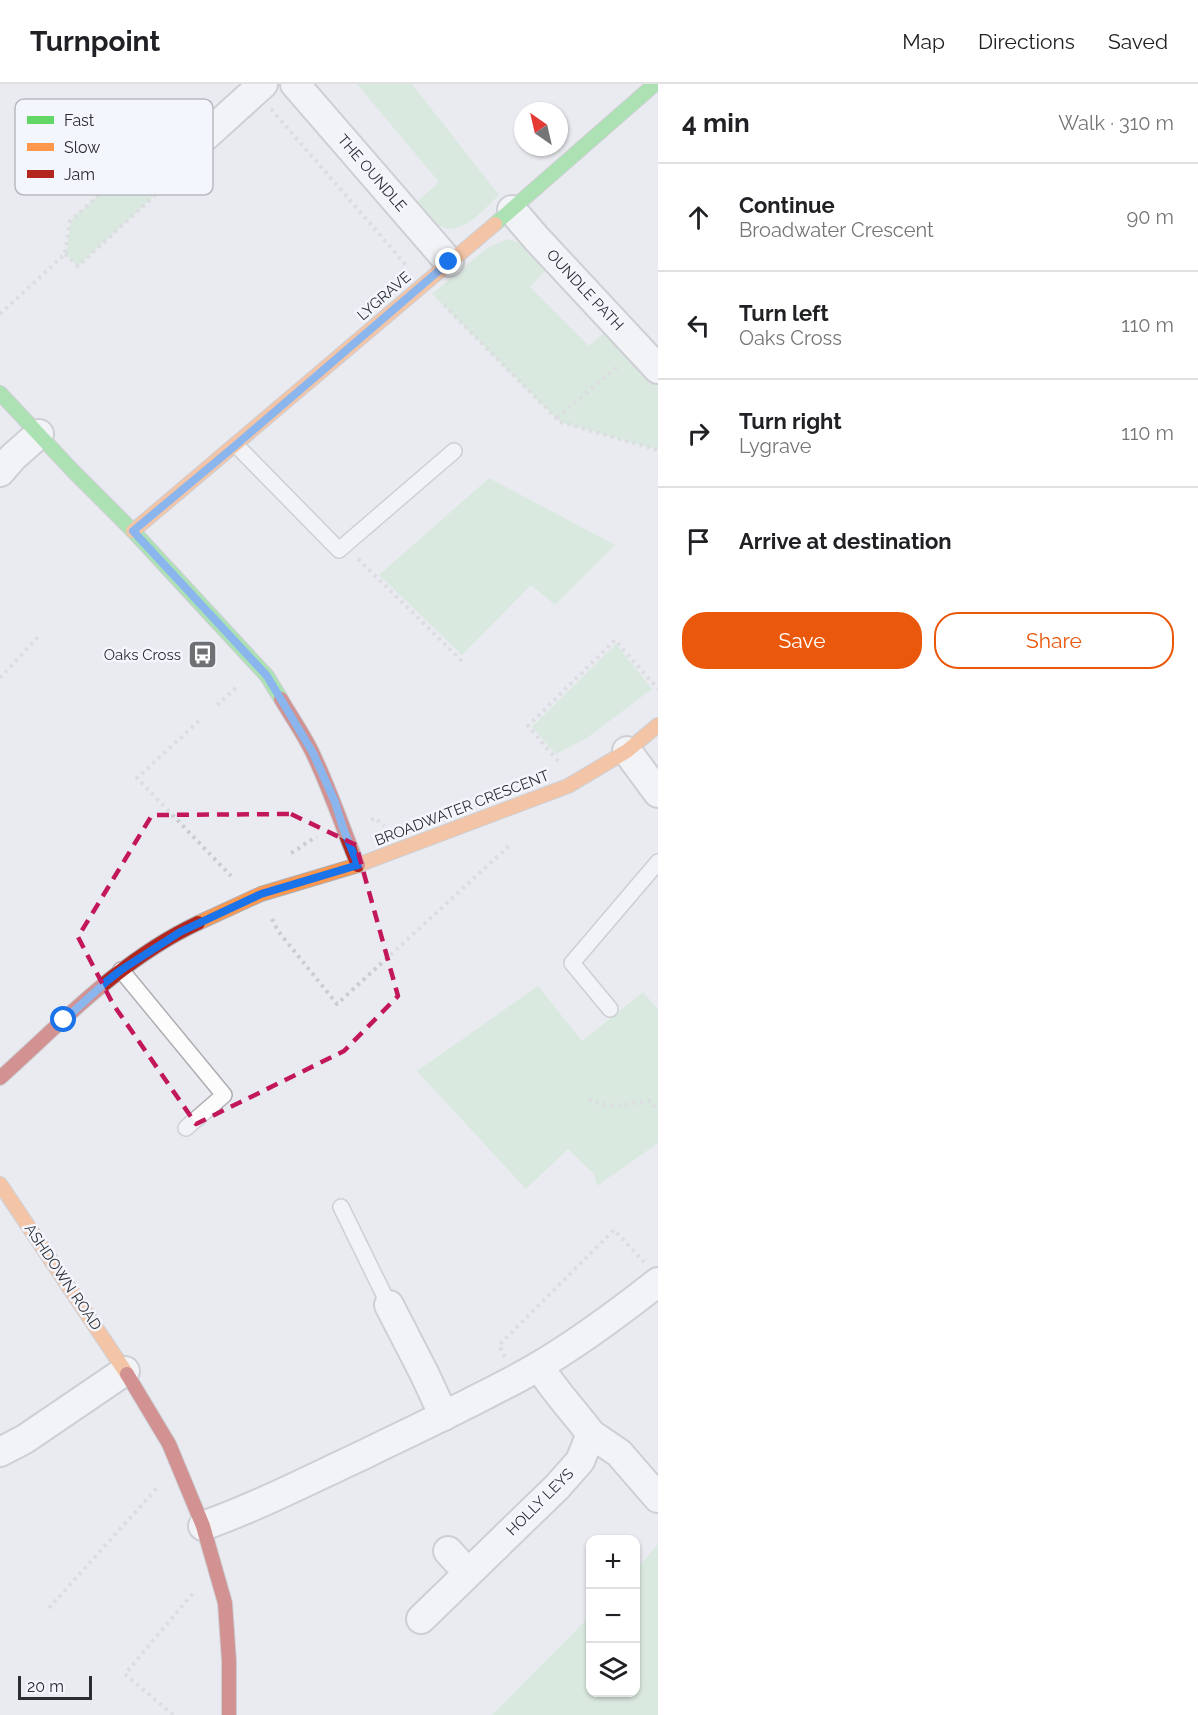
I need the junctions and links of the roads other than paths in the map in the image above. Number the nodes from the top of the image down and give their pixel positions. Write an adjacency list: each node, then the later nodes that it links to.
1 (263, 84): 4 (street)
2 (295, 84): 6 (street, THE OUNDLE)
3 (654, 84): 5 (street, LYGRAVE)
4 (213, 129)
5 (512, 210): 6 (street, LYGRAVE); 7 (street, OUNDLE PATH)
6 (449, 262): 10 (street, LYGRAVE)
7 (652, 362)
8 (0, 393): 9 (street)
9 (39, 434): 12 (street); 13 (street)
10 (236, 445): 11 (lane); 13 (street, LYGRAVE)
11 (454, 451)
12 (0, 472)
13 (133, 531): 18 (street)
14 (658, 725): 15 (street, BROADWATER CRESCENT)
15 (627, 751): 16 (street); 18 (street, BROADWATER CRESCENT)
16 (658, 793)
17 (658, 862): 20 (lane)
18 (358, 865): 19 (street, BROADWATER CRESCENT)
19 (121, 970): 21 (street, BROADWATER CRESCENT); 22 (lane)
20 (610, 1010)
21 (0, 1078)
22 (186, 1128)
23 (0, 1184): 28 (street, ASHDOWN ROAD)
24 (341, 1207): 26 (lane)
25 (654, 1276): 27 (street)
26 (389, 1305): 29 (street)
27 (539, 1366): 29 (street); 30 (street)
28 (125, 1371): 31 (street); 33 (street, ASHDOWN ROAD)
29 (444, 1416): 33 (street)
30 (591, 1434): 32 (street); 35 (street, HOLLY LEYS)
31 (0, 1452)
32 (658, 1498)
33 (203, 1526): 37 (street, ASHDOWN ROAD)
34 (448, 1551): 35 (street)
35 (468, 1573): 36 (street, HOLLY LEYS)
36 (421, 1619)
37 (229, 1715)

